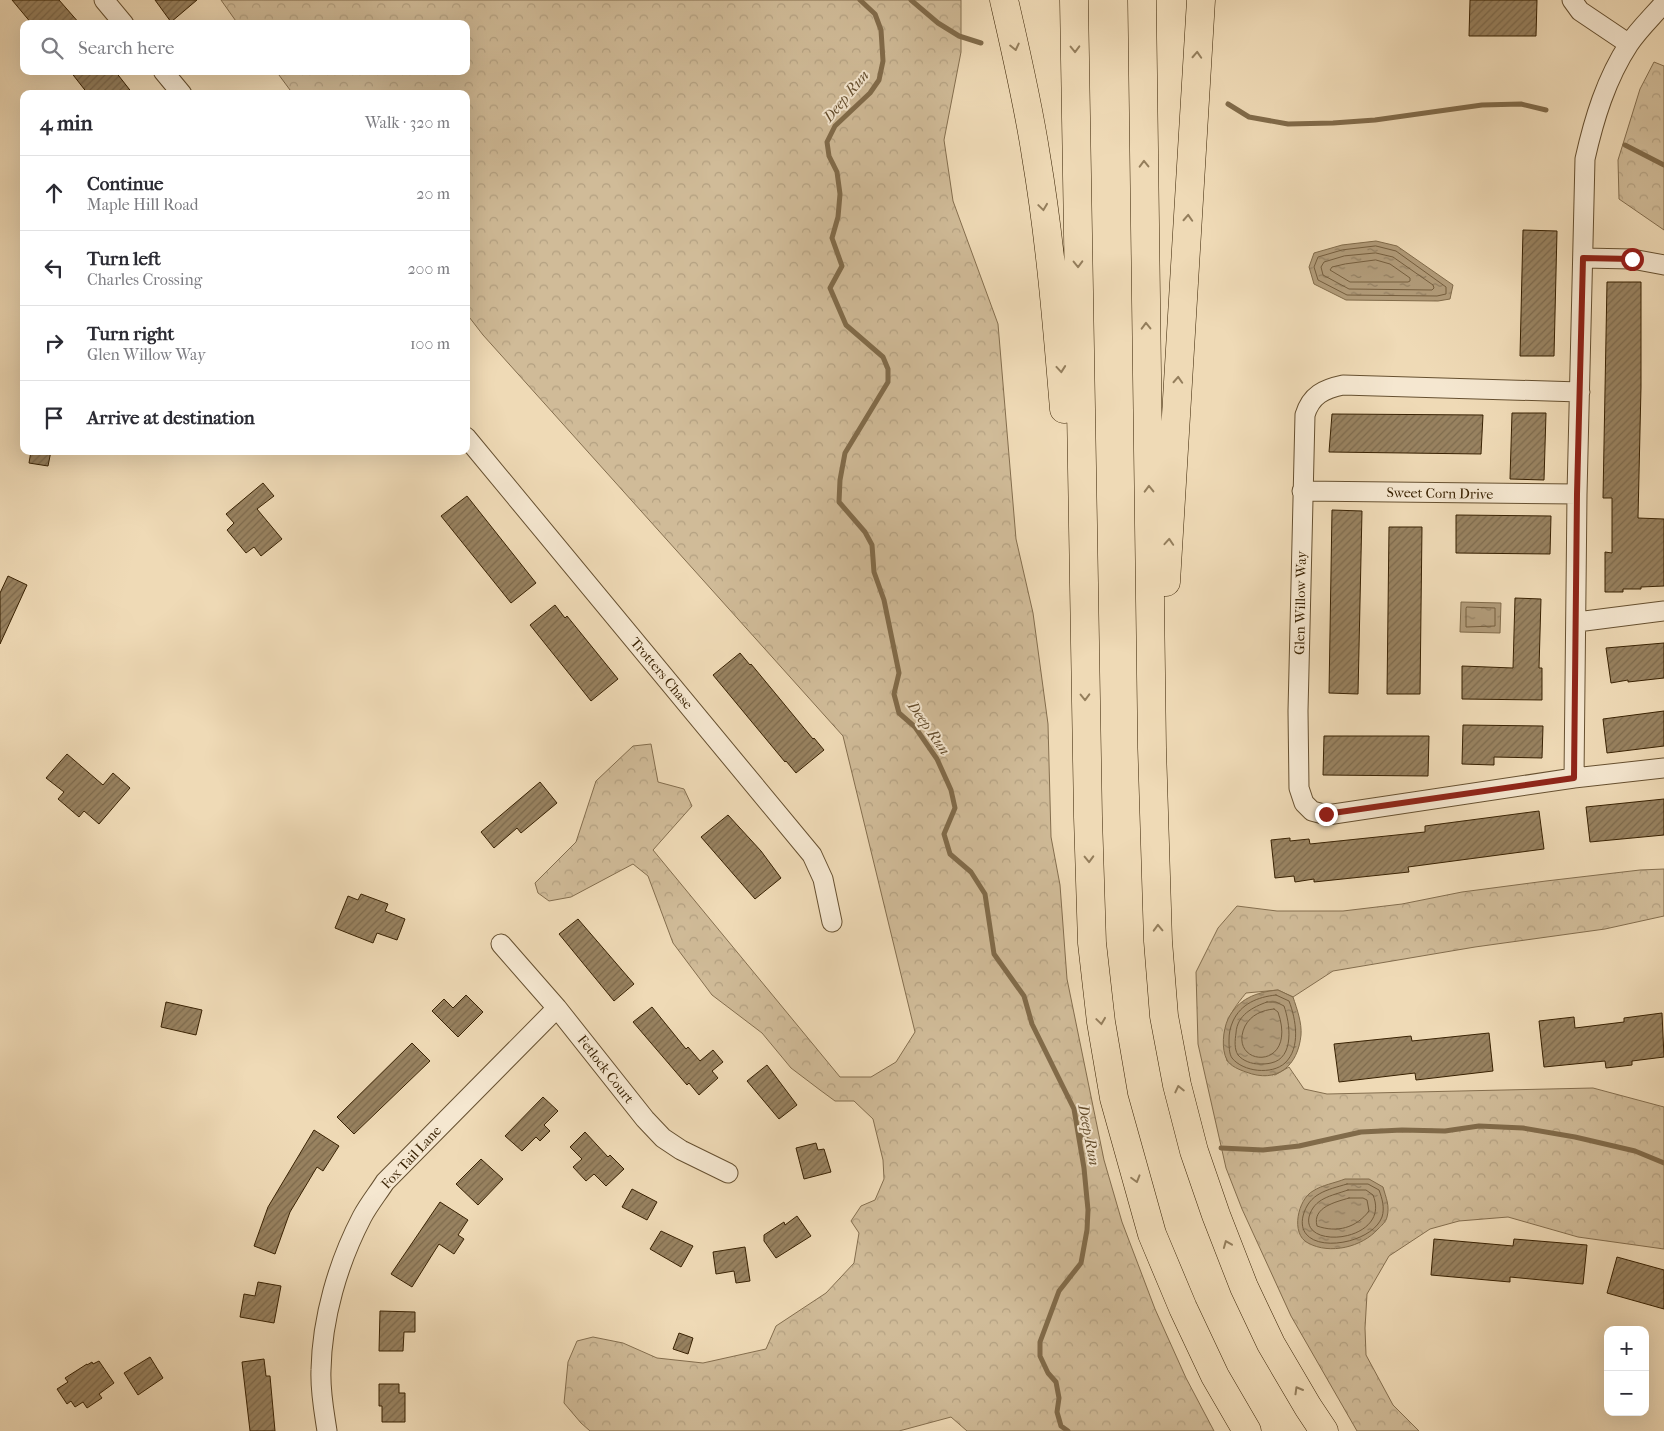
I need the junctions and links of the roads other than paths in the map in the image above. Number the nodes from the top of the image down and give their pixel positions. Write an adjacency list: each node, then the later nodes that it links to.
1 (104, 0): 8 (street)
2 (1004, 0): 20 (highway, one-way to 20)
3 (1074, 0): 20 (highway, one-way to 20)
4 (1142, 0): 21 (highway, one-way to 4)
5 (1200, 0): 21 (highway, one-way to 5)
6 (1572, 0): 9 (street)
7 (1662, 10): 9 (street)
8 (121, 20)
9 (1629, 44): 12 (street)
10 (166, 75): 11 (street)
11 (179, 90)
12 (1583, 258): 13 (street); 14 (street)
13 (1664, 265)
14 (1580, 392): 16 (street, Glen Willow Way); 17 (street)
15 (470, 442): 24 (street, Trotters Chase)
16 (1302, 491): 17 (street, Sweet Corn Drive); 23 (street, Glen Willow Way)
17 (1577, 494): 19 (street)
18 (1664, 611): 19 (street)
19 (1577, 622): 23 (street)
20 (1084, 648): 29 (highway, one-way to 29)
21 (1152, 748): 30 (highway, one-way to 21)
22 (1664, 768): 23 (street, Glen Willow Way)
23 (1574, 778)
24 (832, 922)
25 (501, 944): 26 (street, Fetlock Court)
26 (557, 1008): 27 (street, Fetlock Court); 28 (street, Fox Tail Lane)
27 (728, 1173)
28 (327, 1431)
29 (1247, 1431)
30 (1324, 1431)

